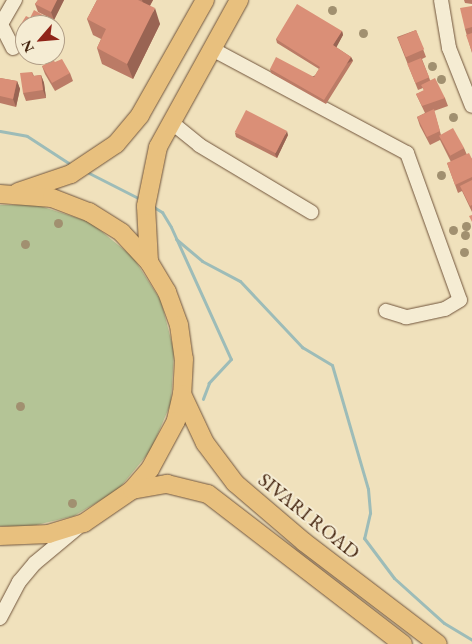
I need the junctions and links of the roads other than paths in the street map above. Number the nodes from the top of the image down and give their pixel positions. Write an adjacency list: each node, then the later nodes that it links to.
1 (15, 0): 5 (street)
2 (205, 0): 10 (main road)
3 (239, 0): 6 (main road)
4 (441, 0): 7 (street)
5 (14, 48)
6 (212, 49): 9 (main road); 13 (street)
7 (466, 76): 8 (street)
8 (472, 106)
9 (171, 122): 11 (street); 12 (main road)
10 (6, 194): 12 (main road)
11 (310, 212)
12 (149, 262): 14 (main road)
13 (386, 311)
14 (182, 394): 15 (main road); 20 (main road, SIVARI ROAD)
15 (132, 490): 16 (main road); 19 (main road)
16 (84, 523): 17 (main road); 18 (street)
17 (0, 536)
18 (0, 618)
19 (403, 644)
20 (438, 644)

